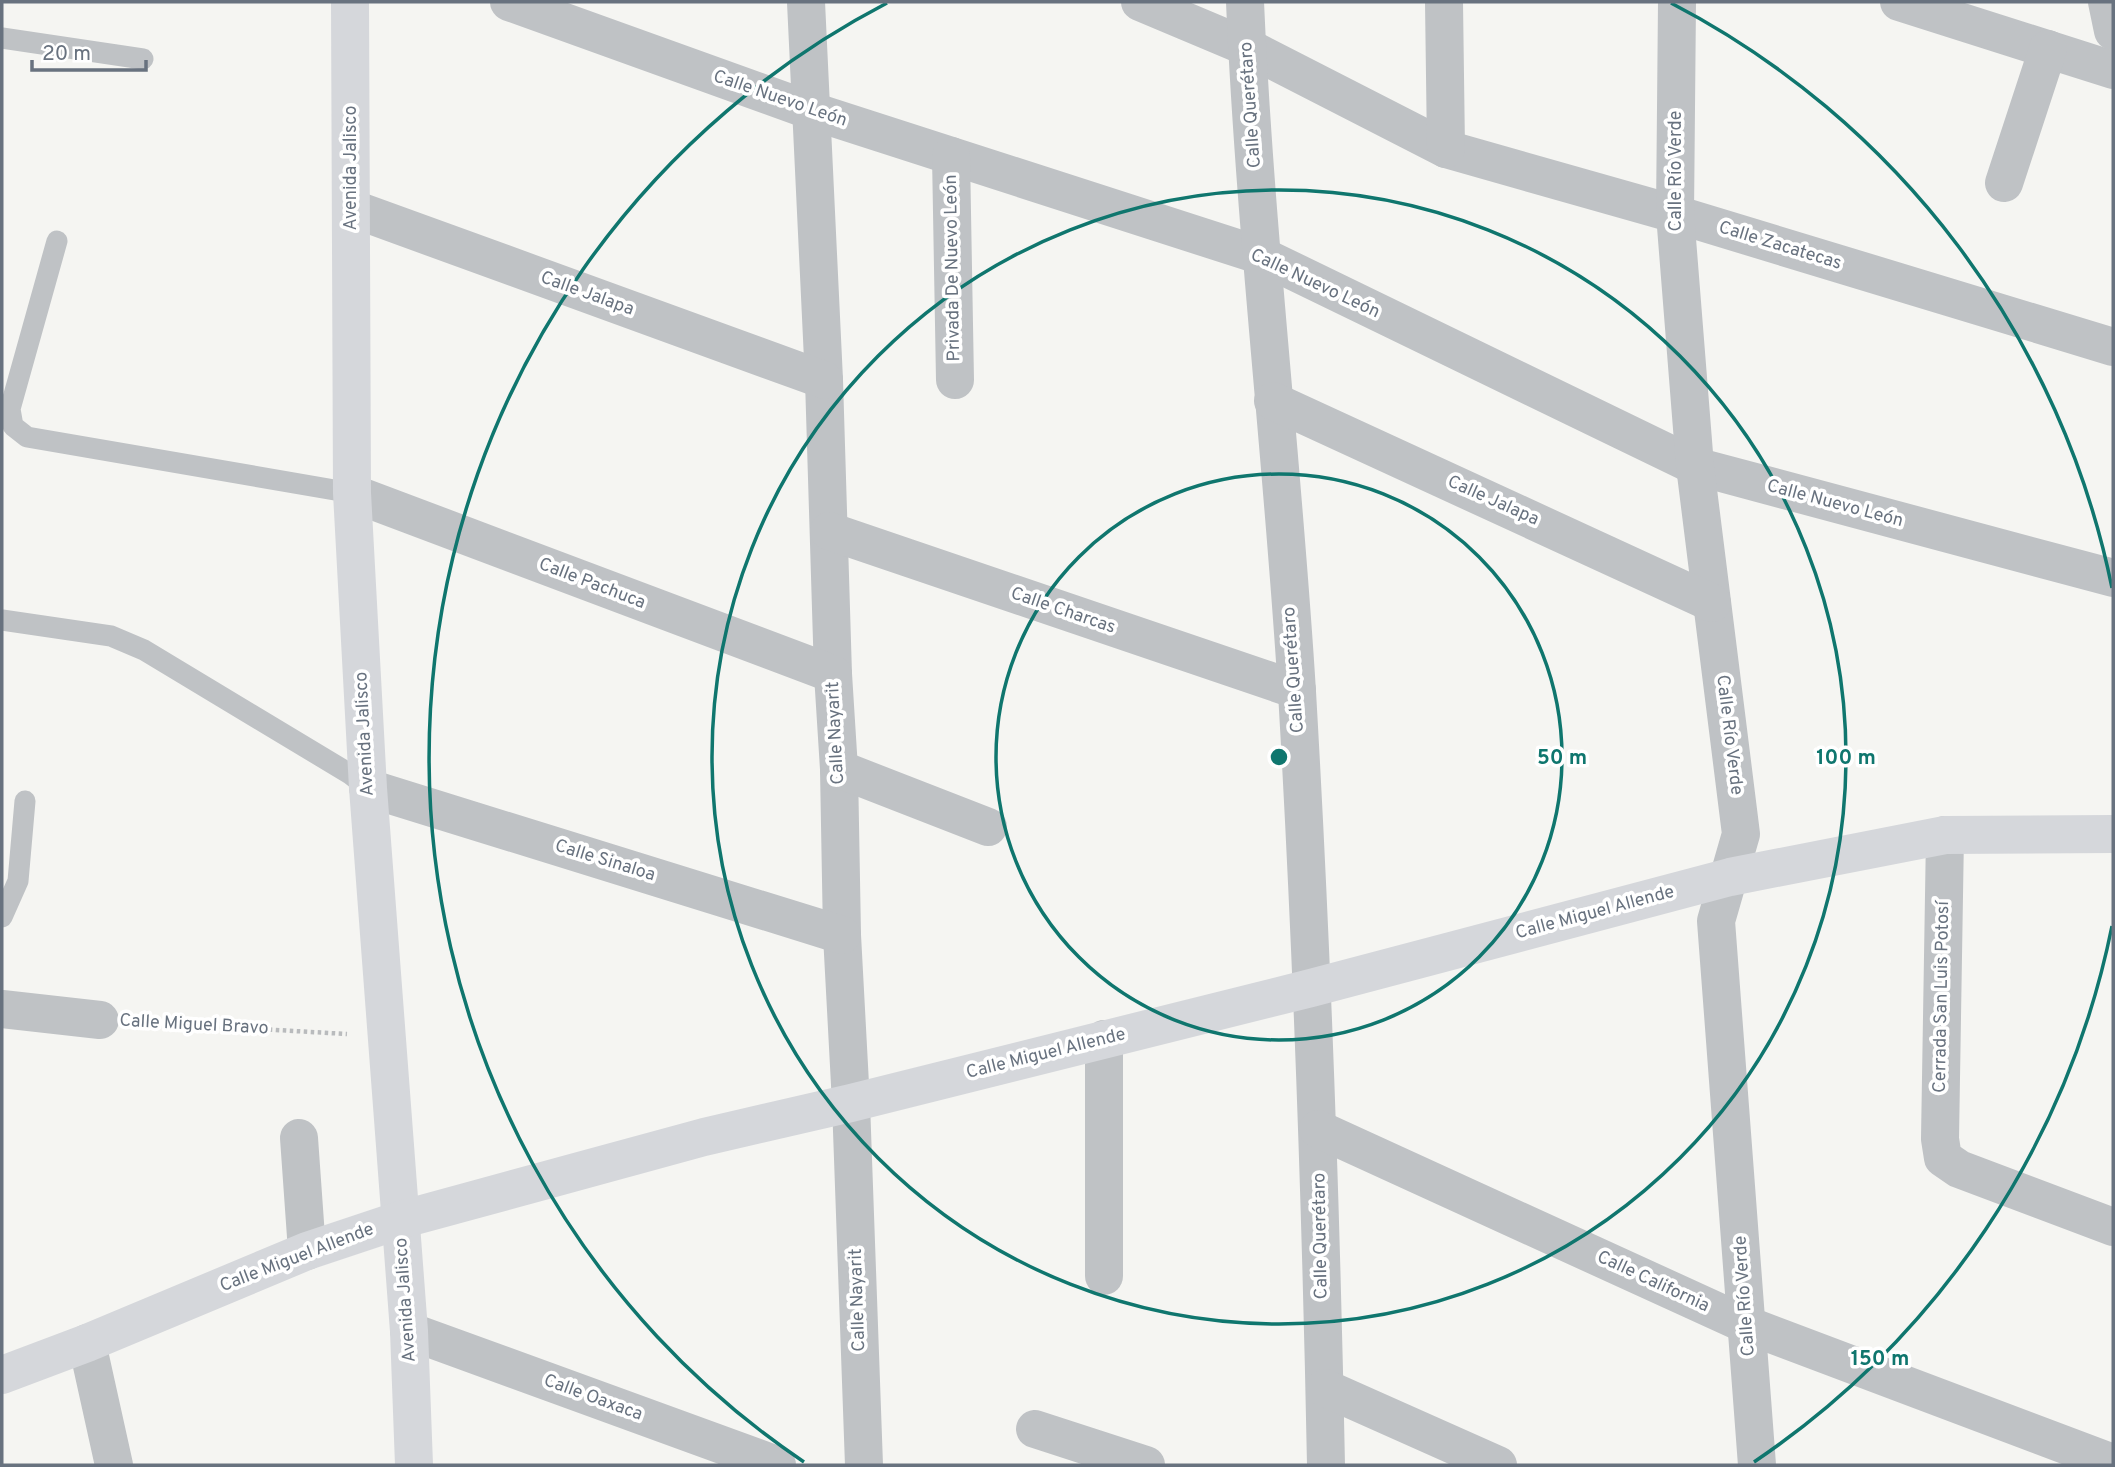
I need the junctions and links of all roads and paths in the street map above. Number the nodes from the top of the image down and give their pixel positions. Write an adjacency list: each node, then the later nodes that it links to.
1 (351, 2): 20 (street, Avenida Jalisco)
2 (509, 2): 16 (street, Calle Nuevo León)
3 (806, 2): 16 (street, Calle Nayarit)
4 (1140, 2): 12 (street, Calle Zacatecas)
5 (1245, 2): 12 (street, Calle Querétaro)
6 (1444, 2): 17 (street)
7 (1677, 2): 21 (street, Calle Río Verde)
8 (1899, 2): 13 (street)
9 (2107, 2): 10 (street)
10 (2113, 31)
11 (2, 38): 14 (lane)
12 (1247, 47): 17 (street, Calle Zacatecas); 23 (street, Calle Querétaro)
13 (2048, 49): 15 (street); 19 (street)
14 (143, 59)
15 (2113, 70)
16 (812, 111): 18 (street, Calle Nuevo León); 25 (street, Calle Nayarit)
17 (1446, 149): 21 (street, Calle Zacatecas)
18 (951, 156): 23 (street, Calle Nuevo León); 26 (street, Privada De Nuevo León)
19 (2004, 183)
20 (351, 208): 25 (street, Calle Jalapa); 29 (street, Avenida Jalisco)
21 (1675, 214): 24 (street, Calle Zacatecas); 28 (street, Calle Río Verde)
22 (57, 241): 29 (lane)
23 (1262, 256): 27 (street, Calle Querétaro); 28 (street, Calle Nuevo León)
24 (2113, 347)
25 (824, 380): 30 (street, Calle Nayarit)
26 (955, 380)
27 (1273, 401): 32 (street, Calle Jalapa); 35 (street, Calle Querétaro)
28 (1695, 466): 31 (street, Calle Nuevo León); 32 (street, Calle Río Verde)
29 (352, 493): 34 (street, Calle Pachuca); 37 (street, Avenida Jalisco)
30 (829, 531): 34 (street, Calle Nayarit); 35 (street, Calle Charcas)
31 (2113, 578)
32 (1712, 603): 42 (street, Calle Río Verde)
33 (2, 620): 37 (lane)
34 (833, 674): 36 (street, Calle Nayarit)
35 (1297, 690): 45 (street, Calle Querétaro)
36 (839, 769): 39 (street); 44 (street, Calle Nayarit)
37 (368, 788): 44 (street, Calle Sinaloa); 48 (street, Avenida Jalisco)
38 (25, 801): 43 (lane)
39 (988, 827)
40 (2113, 834): 41 (street, Calle Miguel Allende)
41 (1945, 835): 42 (street, Calle Miguel Allende); 54 (street, Cerrada San Luis Potosí)
42 (1730, 877): 45 (street, Calle Miguel Allende); 57 (street, Calle Río Verde)
43 (2, 917)
44 (842, 935): 50 (street, Calle Nayarit)
45 (1311, 988): 49 (street, Calle Miguel Allende); 51 (street, Calle Querétaro)
46 (2, 1009): 47 (street, Calle Miguel Bravo)
47 (100, 1020): 48 (path, Calle Miguel Bravo)
48 (387, 1036): 53 (street, Avenida Jalisco)
49 (1104, 1039): 50 (street, Calle Miguel Allende); 56 (street)
50 (851, 1103): 53 (street, Calle Miguel Allende); 67 (street, Calle Nayarit)
51 (1318, 1129): 57 (street, Calle California); 61 (street, Calle Querétaro)
52 (299, 1138): 55 (street)
53 (400, 1220): 55 (street, Calle Miguel Allende); 58 (street, Avenida Jalisco)
54 (2113, 1227)
55 (307, 1251): 59 (street, Calle Miguel Allende)
56 (1104, 1276)
57 (1747, 1325): 63 (street, Calle California); 71 (street, Calle Río Verde)
58 (409, 1331): 65 (street, Avenida Jalisco); 66 (street, Calle Oaxaca)
59 (87, 1343): 60 (street, Calle Miguel Allende); 64 (street)
60 (2, 1375)
61 (1325, 1388): 69 (street, Calle Querétaro); 70 (street)
62 (1035, 1429): 68 (street)
63 (2113, 1462)
64 (114, 1465)
65 (414, 1465)
66 (777, 1465)
67 (863, 1465)
68 (1146, 1465)
69 (1326, 1465)
70 (1498, 1465)
71 (1757, 1465)

